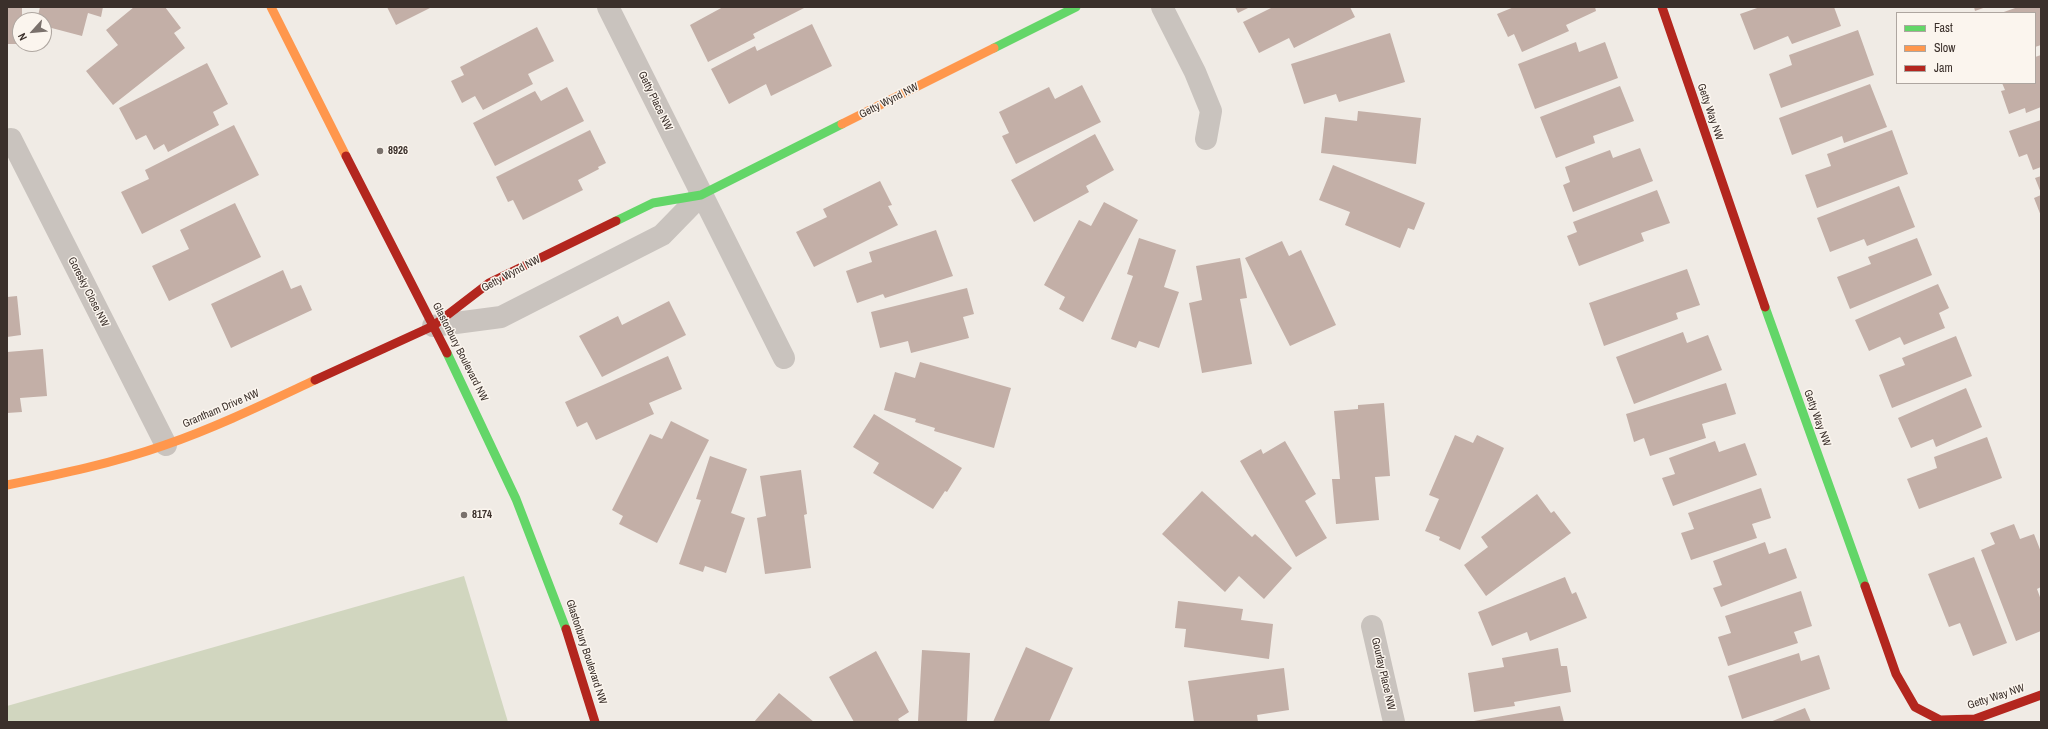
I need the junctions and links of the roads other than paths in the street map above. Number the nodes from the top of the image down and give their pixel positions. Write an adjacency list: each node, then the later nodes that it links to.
1 (271, 7): 9 (street, Glastonbury Boulevard NW)
2 (608, 7): 8 (street, Getty Place NW)
3 (1076, 7): 8 (street, Getty Wynd NW)
4 (1162, 7): 7 (street)
5 (1662, 7): 14 (street, Getty Way NW)
6 (11, 139): 11 (street, Goresky Close NW)
7 (1206, 139)
8 (701, 195): 9 (street, Getty Wynd NW); 9 (street, Getty Wynd NW); 10 (street)
9 (433, 326): 11 (street, Grantham Drive NW); 15 (street, Glastonbury Boulevard NW)
10 (784, 358)
11 (166, 445): 12 (street, Grantham Drive NW)
12 (7, 485)
13 (1372, 626): 16 (street, Gourlay Place NW)
14 (2041, 695)
15 (595, 722)
16 (1394, 722)

